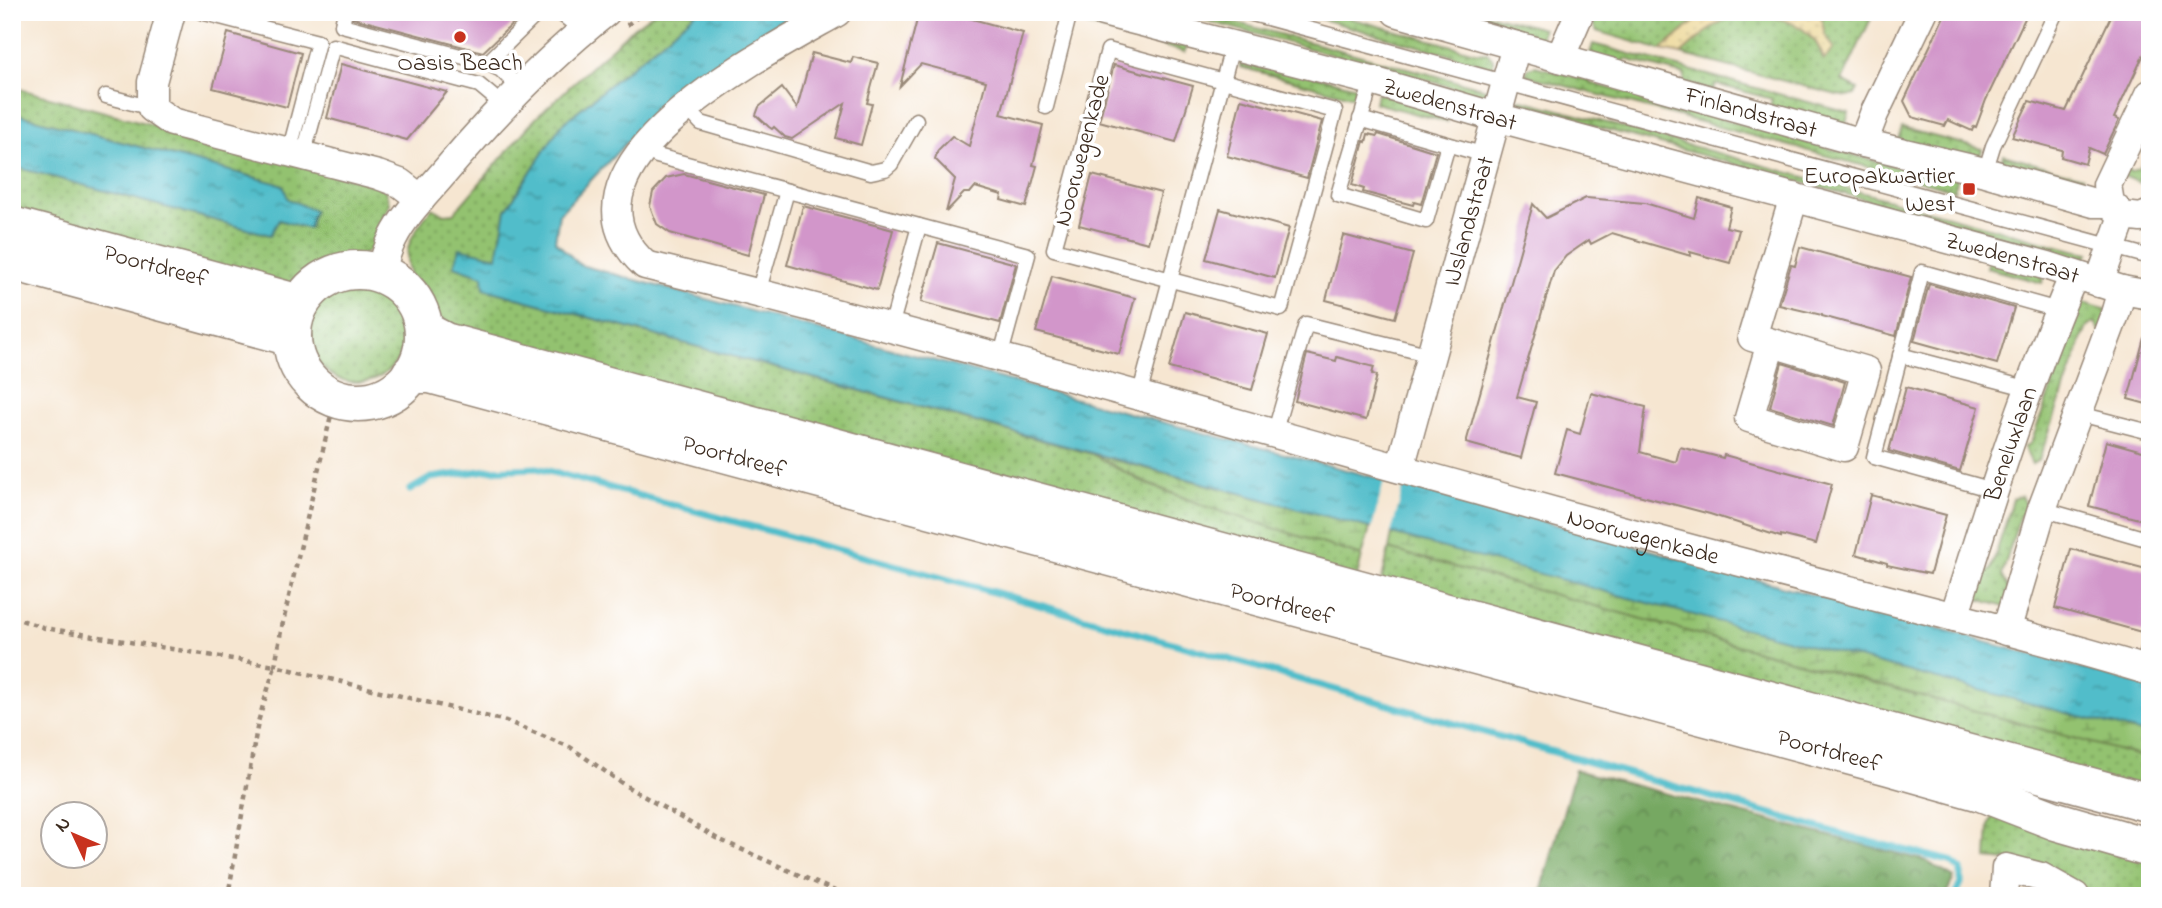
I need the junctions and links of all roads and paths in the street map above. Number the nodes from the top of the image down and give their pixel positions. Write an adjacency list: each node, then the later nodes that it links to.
1 (171, 12): 27 (street)
2 (201, 12): 35 (lane)
3 (345, 12): 19 (lane)
4 (539, 12): 19 (lane)
5 (559, 12): 15 (lane)
6 (606, 12): 15 (street)
7 (837, 12): 28 (street, Noorwegenkade)
8 (1070, 12): 26 (lane)
9 (1103, 12): 17 (street, Zwedenstraat)
10 (1245, 12): 22 (lane)
11 (1396, 12): 16 (street, Finlandstraat)
12 (1580, 12): 18 (street)
13 (1923, 12): 32 (street)
14 (2056, 12): 37 (lane)
15 (583, 30): 25 (street)
16 (1516, 46): 18 (street, Finlandstraat); 22 (street, IJslandstraat)
17 (1232, 47): 20 (lane); 21 (street, Zwedenstraat)
18 (1560, 58): 32 (street, Finlandstraat)
19 (487, 63): 25 (lane)
20 (1223, 81): 48 (lane); 48 (lane, Noorwegenkade); 48 (lane, Noorwegenkade)
21 (1372, 81): 29 (street, Zwedenstraat); 30 (lane, IJslandstraat)
22 (1506, 82): 29 (street, IJslandstraat); 44 (lane)
23 (2150, 94): 41 (street, Beneluxlaan)
24 (106, 96): 27 (lane)
25 (512, 98): 35 (lane); 40 (street)
26 (1046, 107)
27 (152, 108): 35 (street)
28 (687, 108): 31 (lane); 34 (street, Noorwegenkade)
29 (1496, 117): 36 (street, IJslandstraat); 39 (street, Zwedenstraat)
30 (1360, 119): 33 (lane); 33 (lane, IJslandstraat)
31 (916, 120)
32 (1863, 143): 37 (street, Finlandstraat)
33 (1448, 145): 36 (lane)
34 (643, 149): 38 (lane); 50 (street, Noorwegenkade)
35 (296, 154): 40 (street)
36 (1485, 155): 56 (street, IJslandstraat)
37 (1985, 172): 41 (street, Finlandstraat)
38 (787, 191): 43 (lane); 50 (lane)
39 (1794, 197): 49 (street, Zwedenstraat); 55 (street)
40 (421, 199): 47 (street)
41 (2127, 211): 44 (street, Beneluxlaan)
42 (12, 226): 52 (main road, Poortdreef)
43 (919, 226): 53 (lane); 58 (lane)
44 (2111, 247): 45 (lane); 49 (street, Beneluxlaan)
45 (2150, 257)
46 (12, 261): 52 (main road, Poortdreef)
47 (380, 273): 52 (main road); 54 (main road)
48 (1170, 279): 61 (lane)
49 (2111, 286): 51 (street, Beneluxlaan); 63 (street, Beneluxlaan)
50 (758, 293): 53 (street, Noorwegenkade)
51 (2058, 310): 57 (lane); 60 (street, Beneluxlaan)
52 (296, 321): 62 (main road)
53 (891, 327): 58 (street, Noorwegenkade)
54 (424, 331): 59 (main road); 70 (main road, Poortdreef)
55 (1772, 344): 55 (street)
56 (1431, 355): 65 (lane); 66 (street, IJslandstraat)
57 (1900, 355): 60 (lane); 67 (lane)
58 (1000, 358): 61 (street, Noorwegenkade)
59 (411, 374): 62 (main road); 70 (main road, Poortdreef)
60 (2029, 388): 67 (street, Beneluxlaan)
61 (1139, 396): 65 (street, Noorwegenkade)
62 (335, 398): 76 (path)
63 (2076, 413): 64 (lane); 68 (street, Beneluxlaan)
64 (2150, 432)
65 (1274, 434): 66 (street, Noorwegenkade)
66 (1400, 468): 73 (street, Noorwegenkade)
67 (1993, 490): 73 (street, Beneluxlaan)
68 (2042, 509): 69 (lane); 74 (street, Beneluxlaan)
69 (2150, 540)
70 (1332, 599): 71 (main road, Poortdreef)
71 (1373, 610): 78 (main road, Poortdreef); 79 (main road, Poortdreef)
72 (12, 617): 76 (path)
73 (1954, 617): 74 (street, Noorwegenkade)
74 (2006, 631): 77 (street, Noorwegenkade)
75 (2150, 641): 77 (lane)
76 (275, 666): 80 (path); 81 (path)
77 (2146, 670)
78 (2150, 803)
79 (2150, 848)
80 (228, 896)
81 (846, 896)
82 (2004, 896): 83 (street)
83 (2075, 896)

